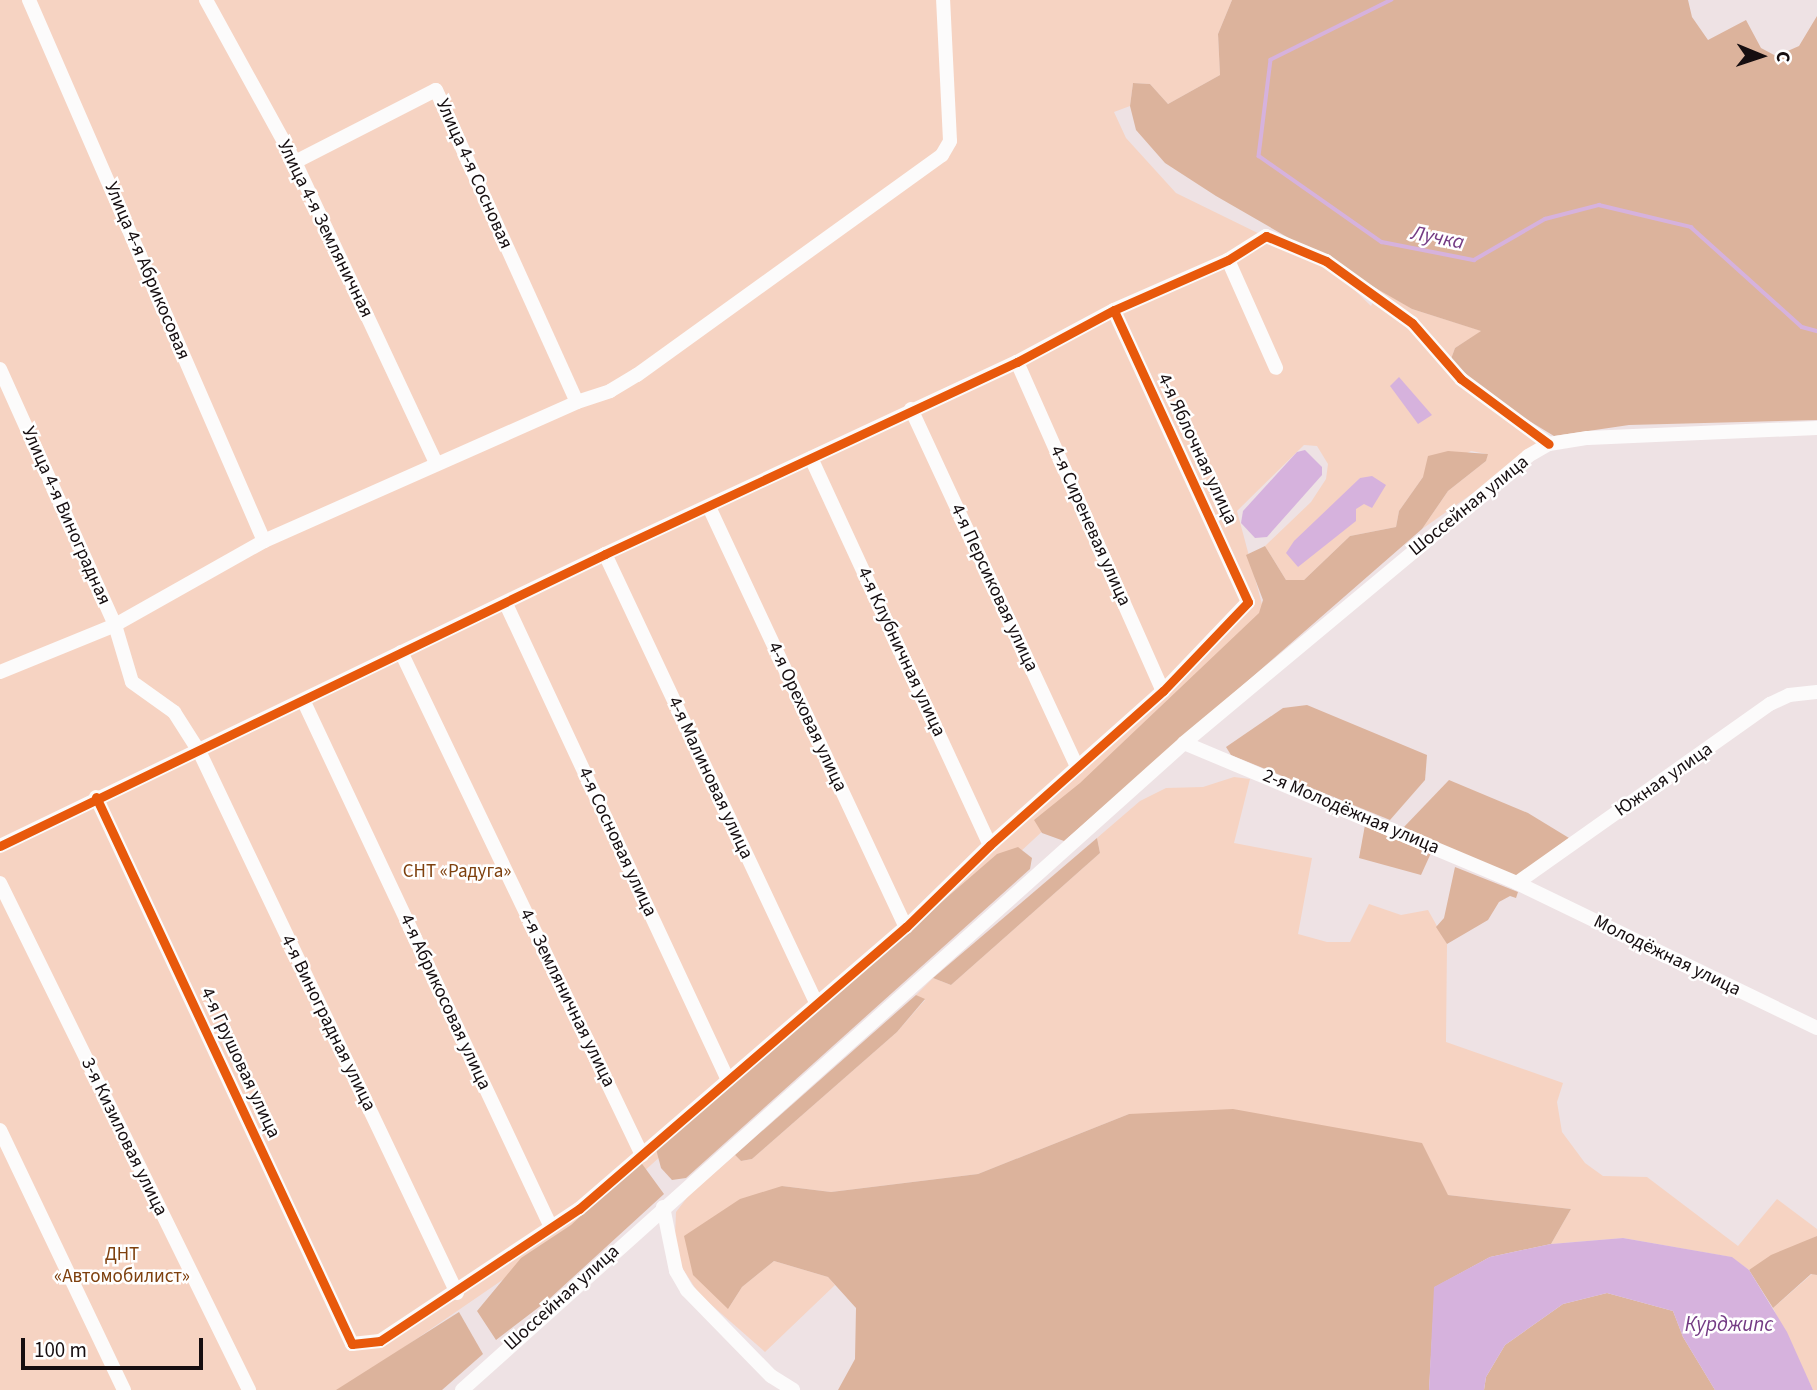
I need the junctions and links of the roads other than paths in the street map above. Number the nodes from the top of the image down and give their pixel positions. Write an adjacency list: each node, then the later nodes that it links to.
1 (29, 0): 17 (street, Улица 4-я Абрикосовая)
2 (205, 0): 4 (street, Улица 4-я Земляничная)
3 (943, 0): 10 (street)
4 (295, 162): 10 (street, Улица 4-я Сосновая); 15 (street, Улица 4-я Земляничная)
5 (1228, 260): 6 (street); 9 (street); 13 (street)
6 (1114, 310): 7 (street); 23 (street, 4-я Яблочная улица)
7 (1017, 362): 11 (street); 23 (street, 4-я Сиреневая улица)
8 (0, 369): 20 (street, Улица 4-я Виноградная)
9 (1276, 369)
10 (577, 402): 15 (street)
11 (911, 410): 14 (street); 28 (street, 4-я Персиковая улица)
12 (1817, 428): 13 (street, Шоссейная улица)
13 (1549, 444): 26 (street, Шоссейная улица)
14 (811, 458): 16 (street); 30 (street, 4-я Клубничная улица)
15 (436, 463): 17 (street)
16 (709, 507): 18 (street); 34 (street, 4-я Ореховая улица)
17 (264, 541): 20 (street)
18 (605, 554): 19 (street); 35 (street, 4-я Малиновая улица)
19 (506, 604): 21 (street); 37 (street, 4-я Сосновая улица)
20 (115, 625): 22 (street); 27 (street, Улица 4-я Виноградная)
21 (401, 652): 25 (street); 39 (street, 4-я Земляничная улица)
22 (0, 672)
23 (1163, 691): 28 (street)
24 (1817, 692): 33 (street, Южная улица)
25 (304, 702): 27 (street); 41 (street, 4-я Абрикосовая улица)
26 (1184, 743): 33 (street, 2-я Молодёжная улица); 40 (street, Шоссейная улица)
27 (200, 753): 29 (street); 42 (street, 4-я Виноградная улица)
28 (1077, 767): 30 (street)
29 (96, 797): 31 (street); 42 (street, 4-я Грушовая улица)
30 (990, 845): 34 (street)
31 (0, 846)
32 (0, 883): 44 (street, 3-я Кизиловая улица)
33 (1517, 883): 36 (street, Молодёжная улица)
34 (906, 927): 35 (street)
35 (816, 1003): 37 (street)
36 (1817, 1028)
37 (728, 1080): 39 (street)
38 (0, 1130): 43 (street)
39 (642, 1155): 41 (street)
40 (663, 1207): 45 (street, Шоссейная улица); 46 (street)
41 (550, 1225): 42 (street)
42 (457, 1293)
43 (124, 1390)
44 (249, 1390)
45 (462, 1390)
46 (793, 1390)

